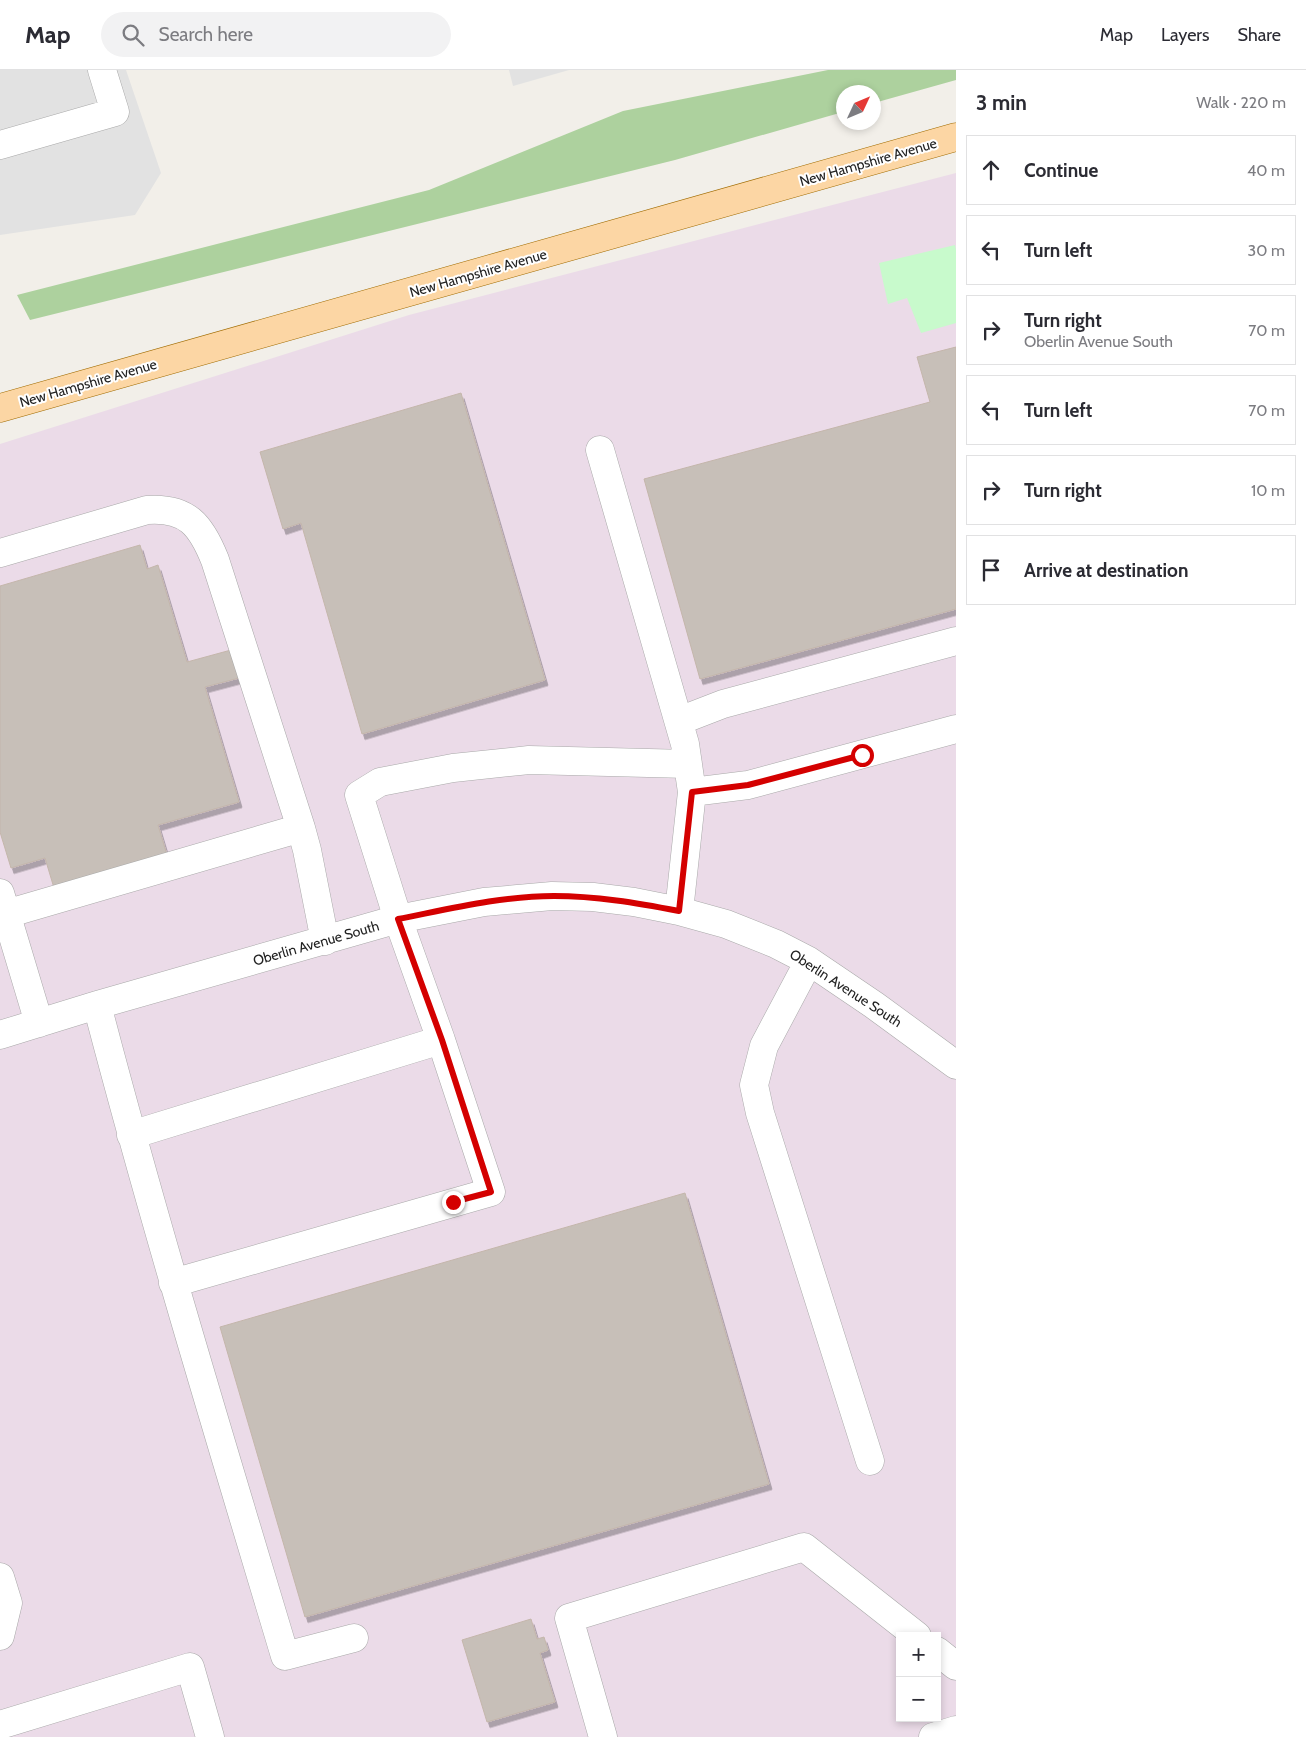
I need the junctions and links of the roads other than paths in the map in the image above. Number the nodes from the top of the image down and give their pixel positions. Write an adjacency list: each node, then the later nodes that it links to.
1 (102, 70): 3 (street)
2 (956, 137): 4 (main road, New Hampshire Avenue)
3 (0, 145)
4 (0, 408)
5 (600, 450): 8 (street)
6 (0, 553): 12 (street)
7 (956, 641): 8 (street)
8 (680, 721): 10 (street)
9 (956, 729): 11 (street)
10 (688, 764): 11 (street); 15 (street)
11 (692, 792): 14 (street)
12 (301, 828): 13 (street); 16 (street)
13 (3, 904): 19 (street)
14 (679, 911): 15 (street, Oberlin Avenue South); 17 (street, Oberlin Avenue South)
15 (398, 919): 16 (street, Oberlin Avenue South); 21 (street)
16 (324, 941): 18 (street, Oberlin Avenue South)
17 (809, 961): 22 (street, Oberlin Avenue South); 25 (street)
18 (97, 1005): 19 (street, Oberlin Avenue South); 23 (street)
19 (39, 1023): 20 (street, Oberlin Avenue South)
20 (0, 1035)
21 (442, 1040): 23 (street); 24 (street)
22 (956, 1065)
23 (131, 1135): 24 (street)
24 (173, 1283): 29 (street)
25 (870, 1461)
26 (0, 1578): 28 (street)
27 (912, 1632): 35 (street)
28 (0, 1636)
29 (354, 1638)
30 (941, 1654): 31 (street)
31 (956, 1666)
32 (0, 1725): 34 (street)
33 (956, 1730): 36 (street)
34 (210, 1737)
35 (603, 1737)
36 (934, 1737)

